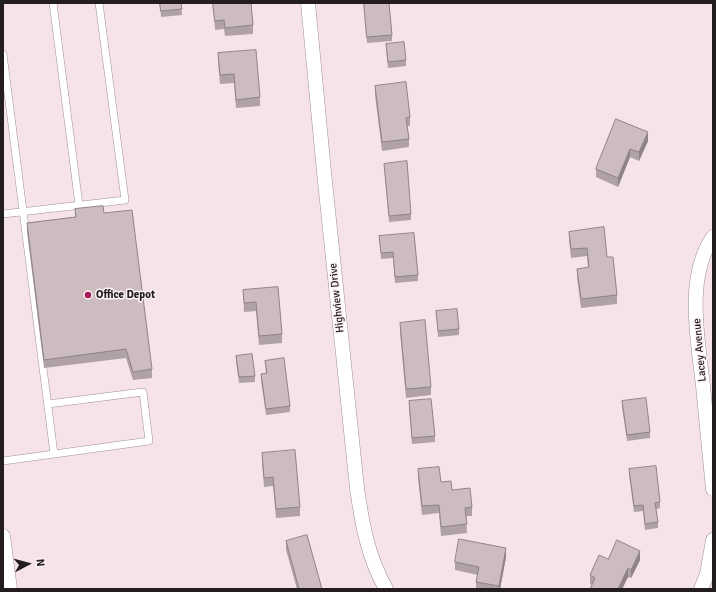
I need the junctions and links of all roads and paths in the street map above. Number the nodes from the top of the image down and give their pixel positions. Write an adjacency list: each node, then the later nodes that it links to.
1 (53, 3): 5 (lane)
2 (99, 3): 5 (lane)
3 (308, 3): 16 (street, Highview Drive)
4 (3, 54): 6 (lane)
5 (79, 205): 6 (lane)
6 (23, 212): 7 (lane); 9 (lane)
7 (3, 214)
8 (713, 237): 12 (street, Lacey Avenue)
9 (48, 404): 10 (lane); 10 (lane)
10 (54, 454): 11 (lane)
11 (3, 461)
12 (713, 489)
13 (3, 536): 15 (street)
14 (713, 540): 17 (street)
15 (10, 589)
16 (386, 589)
17 (700, 589)

